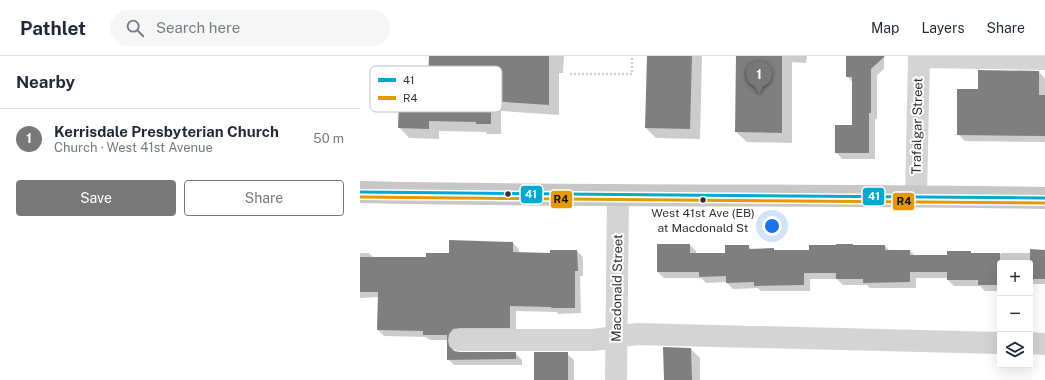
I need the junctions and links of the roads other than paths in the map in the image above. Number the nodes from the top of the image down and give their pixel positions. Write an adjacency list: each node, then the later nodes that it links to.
1 (919, 56): 2 (street); 5 (street, Trafalgar Street)
2 (1045, 59)
3 (360, 192): 4 (main road)
4 (618, 195): 5 (main road); 7 (street, Macdonald Street)
5 (916, 196): 6 (main road)
6 (1045, 198)
7 (616, 337): 8 (street); 9 (street); 12 (street, Macdonald Street)
8 (460, 340)
9 (997, 342)
10 (1033, 343): 11 (street)
11 (1045, 344)
12 (616, 380)

